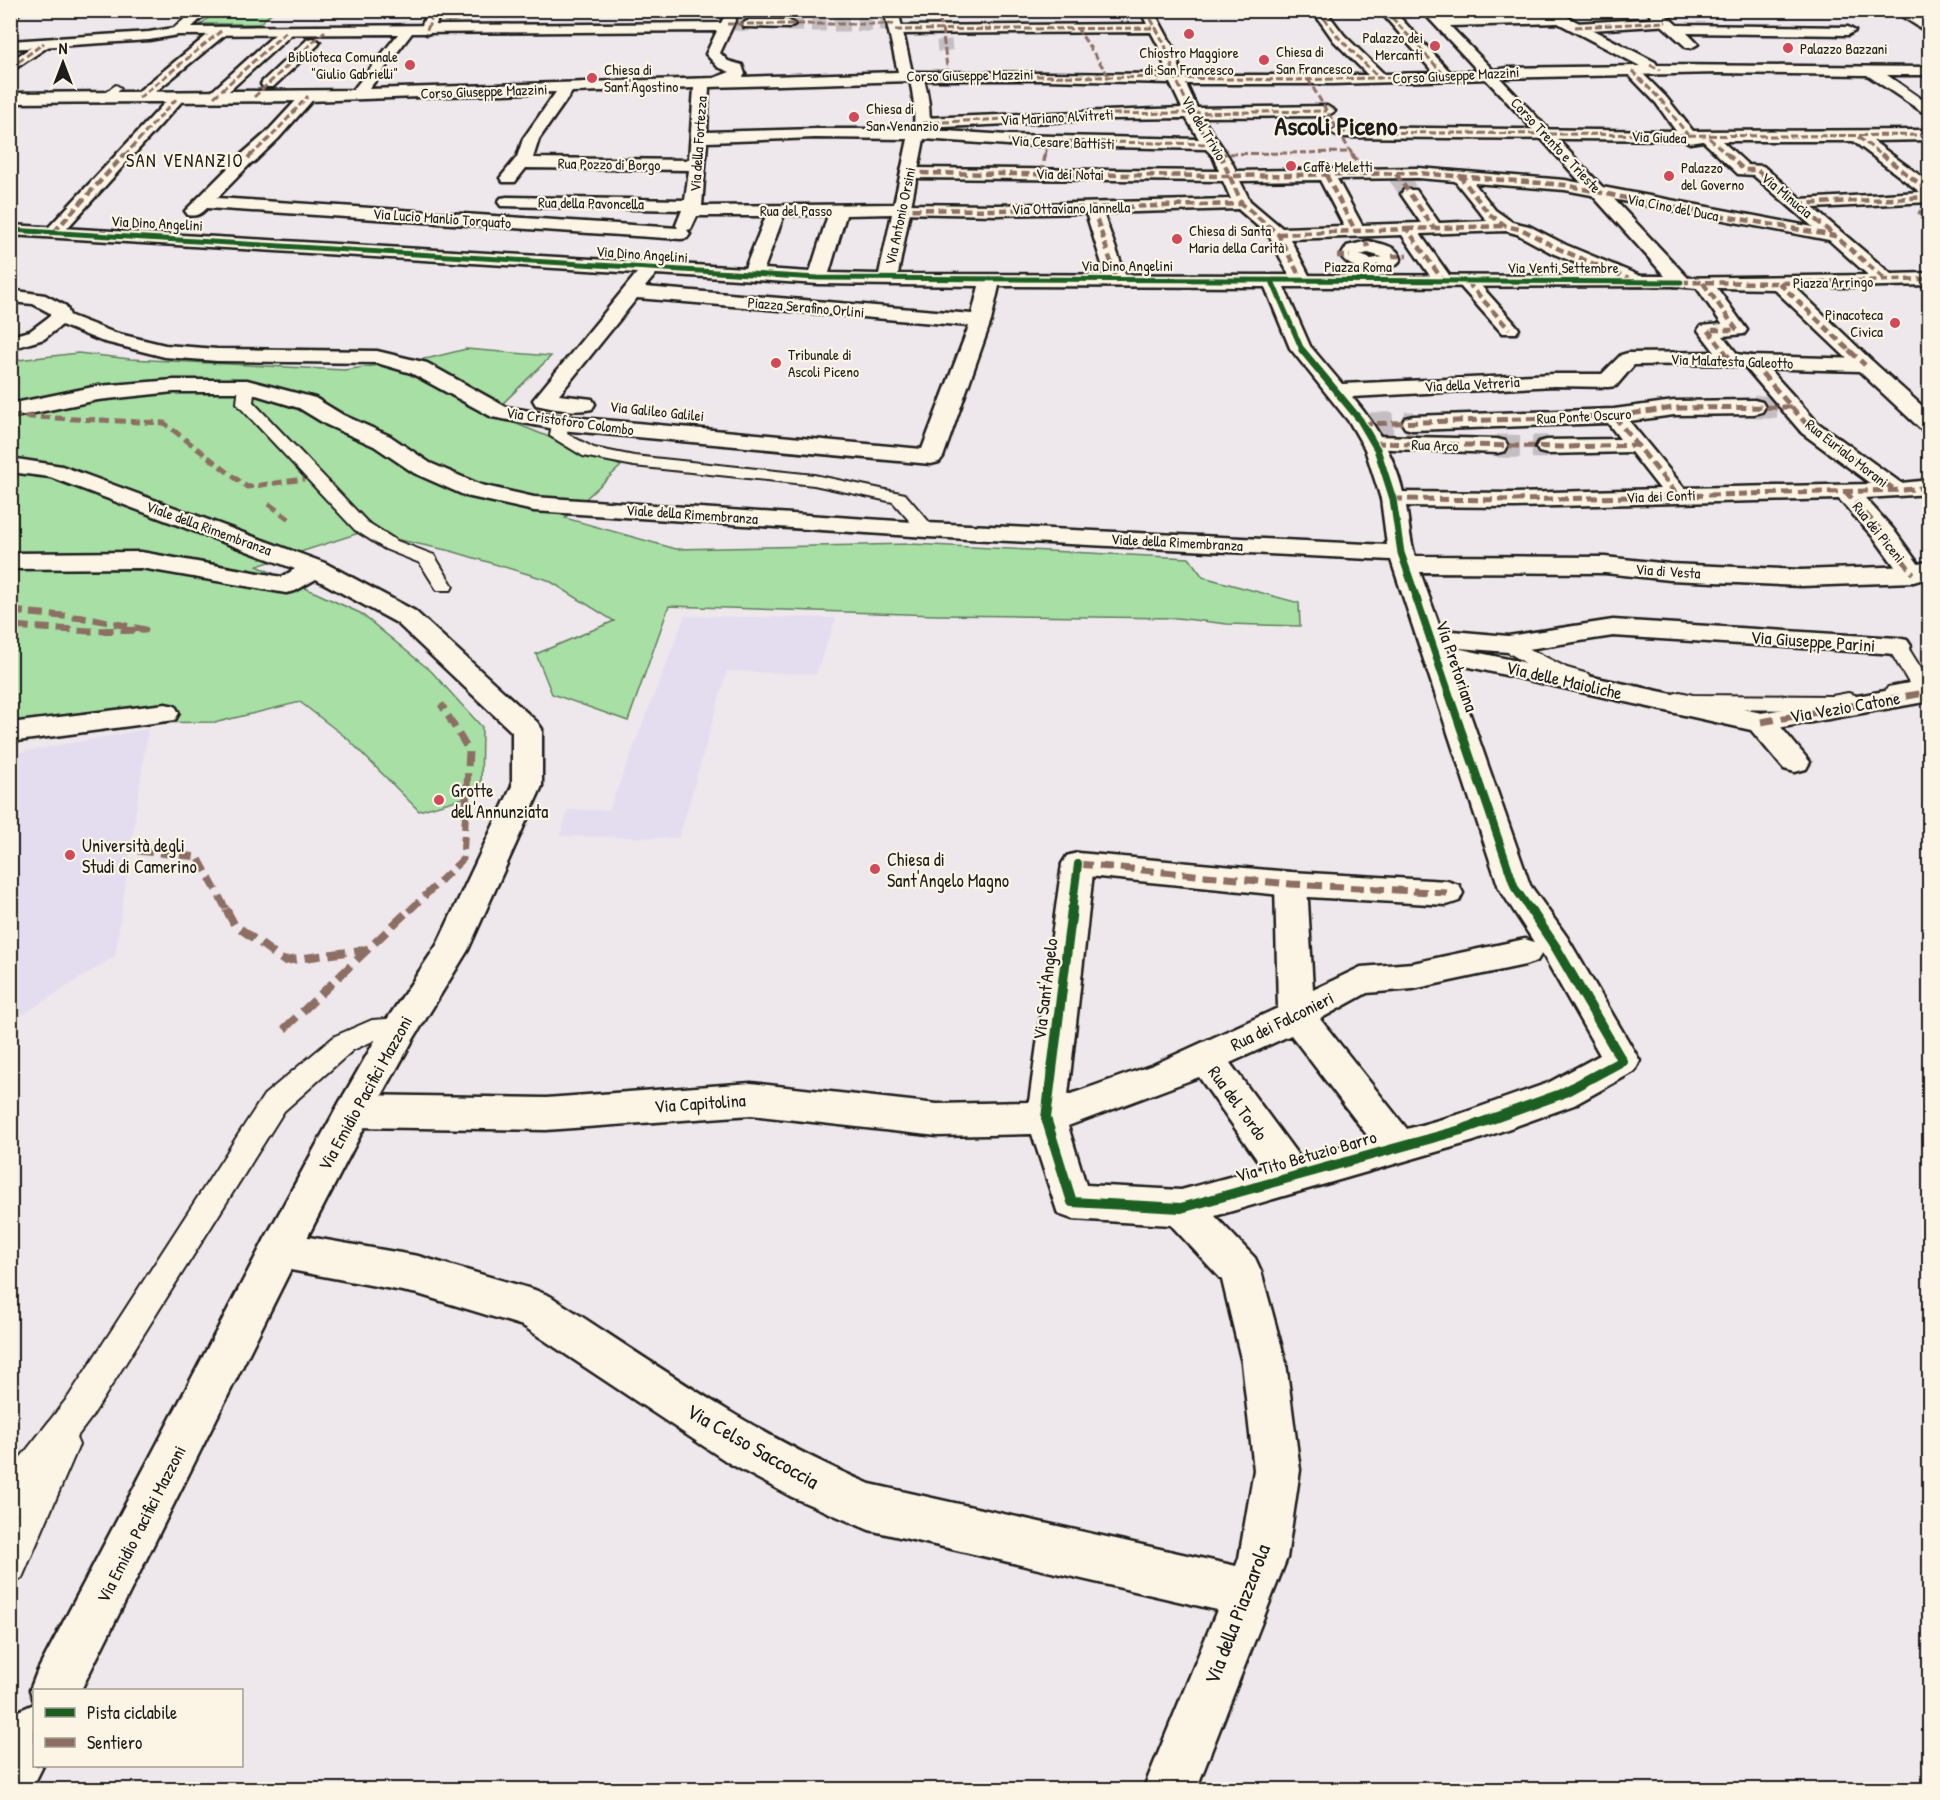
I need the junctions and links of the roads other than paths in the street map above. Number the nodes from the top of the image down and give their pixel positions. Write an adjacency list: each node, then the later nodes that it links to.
1 (15, 10): 13 (street)
2 (204, 10): 27 (street)
3 (435, 10): 24 (street)
4 (891, 10): 25 (street, Via Antonio Orsini)
5 (936, 10): 31 (street)
6 (1146, 10): 22 (street, Via del Trivio)
7 (1318, 10): 49 (street)
8 (1384, 10): 46 (street)
9 (1651, 10): 19 (street)
10 (1898, 10): 26 (street)
11 (1544, 11): 12 (street)
12 (1563, 15): 14 (street); 20 (street)
13 (10, 16)
14 (1433, 16): 44 (street, Corso Trento e Trieste)
15 (1826, 16): 19 (street)
16 (731, 21): 24 (street); 50 (street)
17 (749, 24): 18 (street)
18 (788, 24)
19 (1670, 26): 20 (street); 37 (street)
20 (1575, 27): 36 (street)
21 (1077, 28): 22 (street); 31 (street); 43 (street)
22 (1156, 28): 47 (street, Via del Trivio)
23 (408, 30): 24 (street); 30 (street); 54 (street)
24 (428, 30)
25 (895, 30): 31 (street); 45 (street, Via Antonio Orsini)
26 (1929, 30)
27 (178, 31): 28 (street); 32 (street)
28 (221, 31): 29 (street); 59 (street)
29 (288, 31): 30 (street); 57 (street)
30 (321, 35): 53 (street)
31 (943, 40): 42 (street)
32 (44, 43): 33 (street); 35 (street)
33 (10, 45)
34 (1885, 58): 40 (street)
35 (10, 68)
36 (1655, 68): 37 (street, Corso Giuseppe Mazzini); 38 (street, Corso Giuseppe Mazzini)
37 (1719, 69): 39 (street, Corso Giuseppe Mazzini)
38 (1632, 70): 44 (street, Corso Giuseppe Mazzini); 68 (street)
39 (1870, 71): 40 (street, Corso Giuseppe Mazzini); 62 (street)
40 (1903, 71): 41 (street, Corso Giuseppe Mazzini)
41 (1929, 71)
42 (948, 75): 43 (street, Corso Giuseppe Mazzini); 45 (street, Corso Giuseppe Mazzini)
43 (1108, 75): 47 (street, Corso Giuseppe Mazzini)
44 (1490, 75): 46 (street, Corso Giuseppe Mazzini); 65 (street, Corso Trento e Trieste)
45 (911, 76): 50 (street, Corso Giuseppe Mazzini); 70 (street, Via Antonio Orsini)
46 (1446, 77): 49 (street, Corso Giuseppe Mazzini)
47 (1176, 79): 48 (street, Corso Giuseppe Mazzini); 61 (street, Via del Trivio)
48 (1308, 79): 49 (street, Corso Giuseppe Mazzini); 60 (street)
49 (1380, 79)
50 (720, 82): 51 (street, Corso Giuseppe Mazzini)
51 (702, 83): 52 (street, Corso Giuseppe Mazzini); 63 (street, Via della Fortezza)
52 (566, 89): 54 (street, Corso Giuseppe Mazzini); 74 (street)
53 (260, 91): 55 (street, Corso Giuseppe Mazzini); 57 (street, Corso Giuseppe Mazzini)
54 (357, 95): 55 (street, Corso Giuseppe Mazzini)
55 (308, 96): 85 (street)
56 (178, 97): 57 (street, Corso Giuseppe Mazzini); 59 (street, Corso Giuseppe Mazzini); 100 (street)
57 (214, 97)
58 (10, 98): 59 (street, Corso Giuseppe Mazzini)
59 (139, 98)
60 (1327, 111): 61 (street, Via Mariano Alvitreti); 64 (street)
61 (1191, 112): 70 (street, Via Mariano Alvitreti); 72 (street, Via del Trivio)
62 (1929, 112)
63 (699, 131): 70 (street); 75 (street, Via della Fortezza)
64 (1339, 132): 65 (street, Via Giudea); 73 (street)
65 (1545, 133): 68 (street, Via Giudea); 82 (street, Corso Trento e Trieste)
66 (1929, 135): 67 (street, Via Giudea)
67 (1858, 137): 69 (street, Via Giudea); 84 (street)
68 (1690, 138): 69 (street, Via Giudea)
69 (1709, 138): 88 (street, Via Minucia)
70 (917, 140): 71 (street, Via Cesare Battisti); 76 (street, Via Antonio Orsini)
71 (1048, 141): 72 (street, Via Cesare Battisti); 77 (street)
72 (1215, 149): 73 (street, Via Cesare Battisti); 81 (street, Via del Trivio)
73 (1351, 152): 78 (street)
74 (521, 163): 75 (street, Rua Pozzo di Borgo); 86 (street)
75 (697, 165): 89 (street, Via della Fortezza)
76 (909, 173): 77 (street, Via dei Notai); 92 (street, Via Antonio Orsini)
77 (1041, 174): 81 (street, Via dei Notai)
78 (1364, 174): 79 (street, Via Cino del Duca); 80 (street, Via Cino del Duca)
79 (1321, 175): 81 (street, Via dei Notai); 105 (street)
80 (1459, 175): 82 (street, Via Cino del Duca); 96 (street)
81 (1230, 176): 87 (street, Via del Trivio)
82 (1600, 193): 103 (street, Via Cino del Duca); 121 (street, Corso Trento e Trieste)
83 (1410, 194): 97 (street)
84 (1928, 201): 88 (street); 94 (street)
85 (202, 202): 95 (street, Via Lucio Manlio Torquato); 104 (street)
86 (490, 202): 89 (street, Rua della Pavoncella); 95 (street)
87 (1242, 204): 90 (street, Via Ottaviano Iannella); 102 (street, Via del Trivio)
88 (1798, 204): 103 (street, Via Minucia)
89 (692, 208): 91 (street, Rua del Passo); 101 (street, Via della Fortezza)
90 (1093, 208): 92 (street, Via Ottaviano Iannella); 113 (street)
91 (778, 209): 93 (street, Rua del Passo); 108 (street)
92 (900, 209): 93 (street, Rua del Passo); 112 (street, Via Antonio Orsini)
93 (838, 210): 110 (street)
94 (1929, 218)
95 (475, 221): 101 (street, Via Lucio Manlio Torquato)
96 (1506, 226): 97 (street, Piazza Roma); 119 (street)
97 (1433, 227): 98 (street, Piazza Roma)
98 (1407, 229): 105 (street, Piazza Roma); 117 (street)
99 (10, 230): 100 (street, Via Dino Angelini)
100 (54, 232): 104 (street, Via Dino Angelini)
101 (681, 234): 107 (street, Via della Fortezza)
102 (1278, 234): 105 (street, Piazza Roma); 116 (street, Piazza Roma)
103 (1835, 236): 109 (street)
104 (164, 239): 107 (street, Via Dino Angelini)
105 (1378, 253): 106 (street, Piazza Roma)
106 (1344, 256)
107 (657, 270): 108 (street, Via Dino Angelini); 122 (street, Via Galileo Galilei)
108 (752, 275): 110 (street, Via Dino Angelini)
109 (1883, 277): 111 (street, Piazza Arringo); 120 (street, Piazza Arringo)
110 (818, 278): 112 (street, Via Dino Angelini)
111 (1929, 279)
112 (887, 280): 114 (street, Via Dino Angelini)
113 (1117, 280): 114 (street, Via Dino Angelini); 115 (street, Via Dino Angelini)
114 (990, 281): 125 (street)
115 (1272, 281): 116 (street, Piazza Roma); 132 (street, Via Pretoriana)
116 (1302, 281): 117 (street, Piazza Roma)
117 (1444, 282): 118 (street, Via Venti Settembre)
118 (1467, 282): 119 (street, Via Venti Settembre); 126 (street)
119 (1638, 282): 121 (street, Via Venti Settembre)
120 (1779, 283): 121 (street, Piazza Arringo); 129 (street, Piazza Arringo)
121 (1699, 286): 128 (street, Corso Trento e Trieste)
122 (631, 292): 125 (street, Piazza Serafino Orlini); 133 (street, Via Galileo Galilei)
123 (10, 297): 124 (street, Via Cristoforo Colombo)
124 (61, 318): 127 (street); 138 (street, Via Cristoforo Colombo)
125 (981, 321): 142 (street)
126 (1509, 329)
127 (10, 343)
128 (1742, 361): 129 (street, Via Malatesta Galeotto); 130 (street, Via Malatesta Galeotto); 148 (street, Rua Eurialo Morani)
129 (1865, 365): 140 (street, Piazza Arringo)
130 (1608, 381): 132 (street, Via della Vetreria)
131 (247, 386): 135 (street, Viale della Rimembranza); 152 (street, Viale della Rimembranza); 157 (lane)
132 (1337, 391): 141 (street, Via Pretoriana)
133 (602, 405)
134 (1754, 407): 137 (street, Rua Ponte Oscuro)
135 (10, 411)
136 (683, 413): 142 (street, Via Galileo Galilei)
137 (1614, 416): 139 (street, Rua Ponte Oscuro); 143 (street)
138 (560, 423): 142 (street, Via Cristoforo Colombo); 152 (lane)
139 (1413, 423)
140 (1929, 425)
141 (1369, 430): 144 (street, Rua Arco); 151 (street, Via Pretoriana)
142 (938, 439)
143 (1639, 445): 145 (street); 150 (street)
144 (1497, 446)
145 (1547, 447)
146 (10, 465): 155 (street, Viale della Rimembranza)
147 (1929, 487): 148 (street, Via dei Conti)
148 (1895, 490): 149 (street, Via dei Conti)
149 (1845, 491): 150 (street, Via dei Conti); 156 (street, Rua dei Piceni)
150 (1678, 496): 151 (street, Via dei Conti)
151 (1393, 499): 153 (street, Via Pretoriana)
152 (927, 530): 153 (street, Viale della Rimembranza)
153 (1403, 559): 156 (street, Via di Vesta); 159 (street, Via Pretoriana)
154 (10, 561): 155 (street, Viale della Rimembranza)
155 (316, 568): 170 (street, Via Emidio Pacifici Mazzoni)
156 (1921, 572)
157 (444, 585)
158 (1508, 644): 159 (street, Via Giuseppe Parini); 160 (street, Via Giuseppe Parini); 160 (lane, Via Giuseppe Parini)
159 (1433, 645): 163 (street, Via delle Maioliche); 172 (street, Via Pretoriana)
160 (1897, 646)
161 (1929, 692): 163 (street, Via Vezio Catone)
162 (165, 713): 164 (street)
163 (1761, 722): 165 (street)
164 (10, 733)
165 (1796, 762)
166 (1291, 884): 167 (street, Via Sant'Angelo); 169 (street); 174 (street, Via Sant'Angelo)
167 (1447, 893)
168 (1525, 952): 169 (street, Rua dei Falconieri)
169 (1296, 1015): 171 (street, Rua dei Falconieri); 175 (street)
170 (400, 1028): 173 (street, Via Emidio Pacifici Mazzoni); 179 (lane)
171 (1205, 1058): 174 (street, Rua dei Falconieri); 176 (street, Rua del Tordo)
172 (1622, 1061): 175 (street, Via Tito Betuzio Barro)
173 (354, 1111): 174 (street, Via Capitolina); 178 (street, Via Emidio Pacifici Mazzoni)
174 (1046, 1119): 177 (street, Via Tito Betuzio Barro)
175 (1399, 1147): 176 (street, Via Tito Betuzio Barro)
176 (1292, 1177): 177 (street, Via Tito Betuzio Barro)
177 (1181, 1208): 182 (street, Via della Piazzarola)
178 (280, 1250): 182 (street, Via Celso Saccoccia); 183 (street, Via Emidio Pacifici Mazzoni)
179 (80, 1407): 180 (lane); 181 (lane)
180 (10, 1500)
181 (10, 1566)
182 (1247, 1593): 186 (street, Via della Piazzarola)
183 (56, 1689)
184 (33, 1732): 185 (street)
185 (10, 1776)
186 (1169, 1790)

